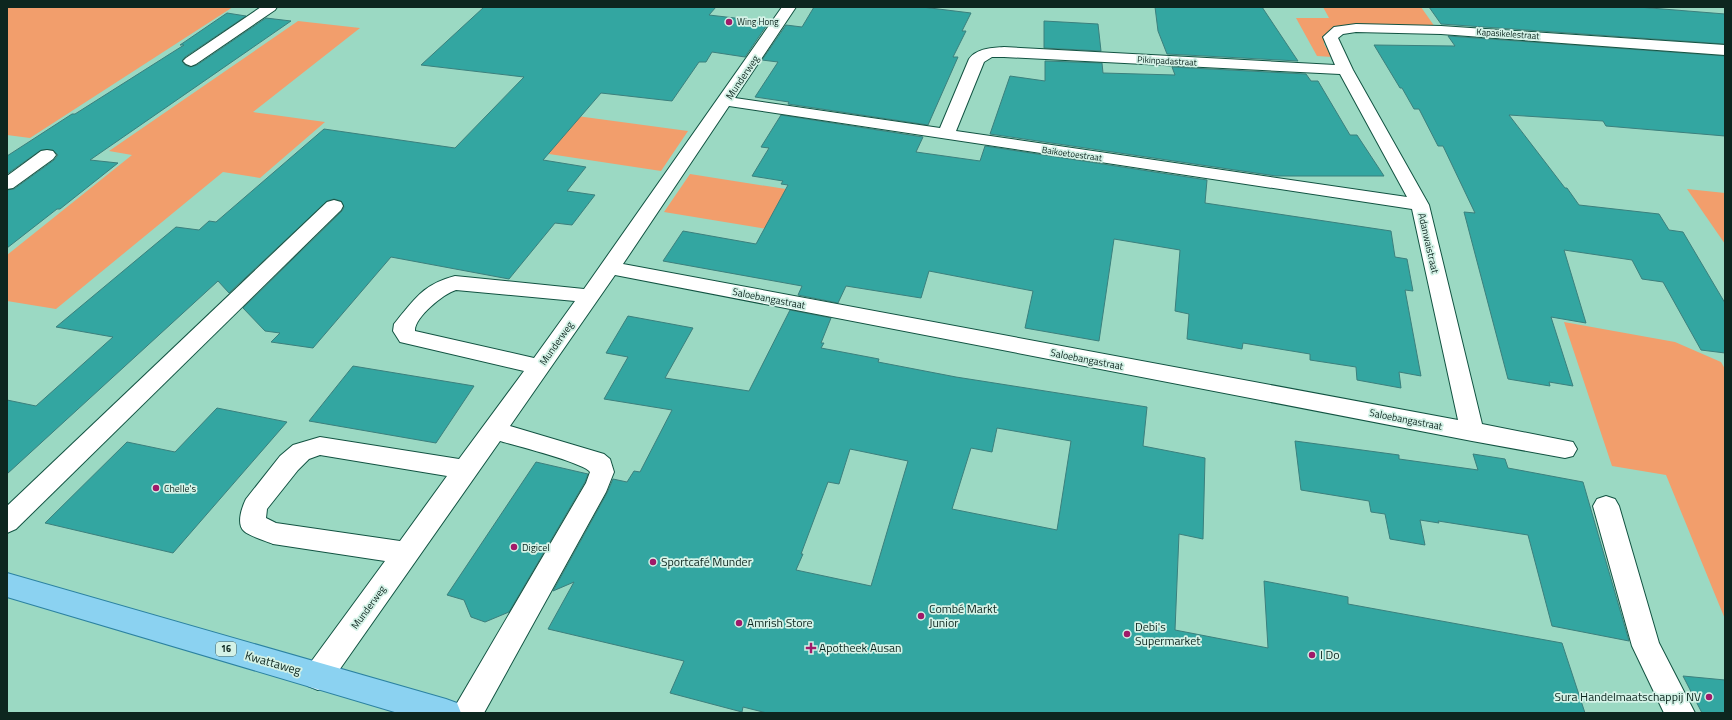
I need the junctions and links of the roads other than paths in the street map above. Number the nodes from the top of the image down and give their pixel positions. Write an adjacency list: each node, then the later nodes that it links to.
1 (270, 7): 4 (street)
2 (784, 8): 6 (street, Munderweg)
3 (1725, 50): 5 (street, Kapasikelestraat)
4 (191, 61)
5 (1345, 70): 7 (street, Pikinpadastraat); 10 (street, Adanwaistraat)
6 (725, 101): 7 (street, Baikoetoestraat); 12 (street, Munderweg)
7 (946, 135): 10 (street, Baikoetoestraat)
8 (47, 155): 9 (street)
9 (7, 184)
10 (1420, 205): 16 (street, Adanwaistraat)
11 (334, 206): 20 (street)
12 (610, 268): 13 (street, Munderweg); 16 (street, Saloebangastraat)
13 (590, 296): 14 (street, Munderweg); 14 (street)
14 (540, 367): 15 (street, Munderweg)
15 (494, 430): 18 (street, Munderweg); 25 (street)
16 (1472, 432): 17 (street, Saloebangastraat)
17 (1565, 449)
18 (466, 470): 21 (street, Munderweg); 21 (street)
19 (1606, 506): 26 (street)
20 (7, 522)
21 (406, 553): 23 (street, Munderweg)
22 (7, 586): 23 (main road, Kwattaweg / 16)
23 (318, 676): 24 (main road, Kwattaweg / 16)
24 (446, 713)
25 (468, 713)
26 (1680, 713)

